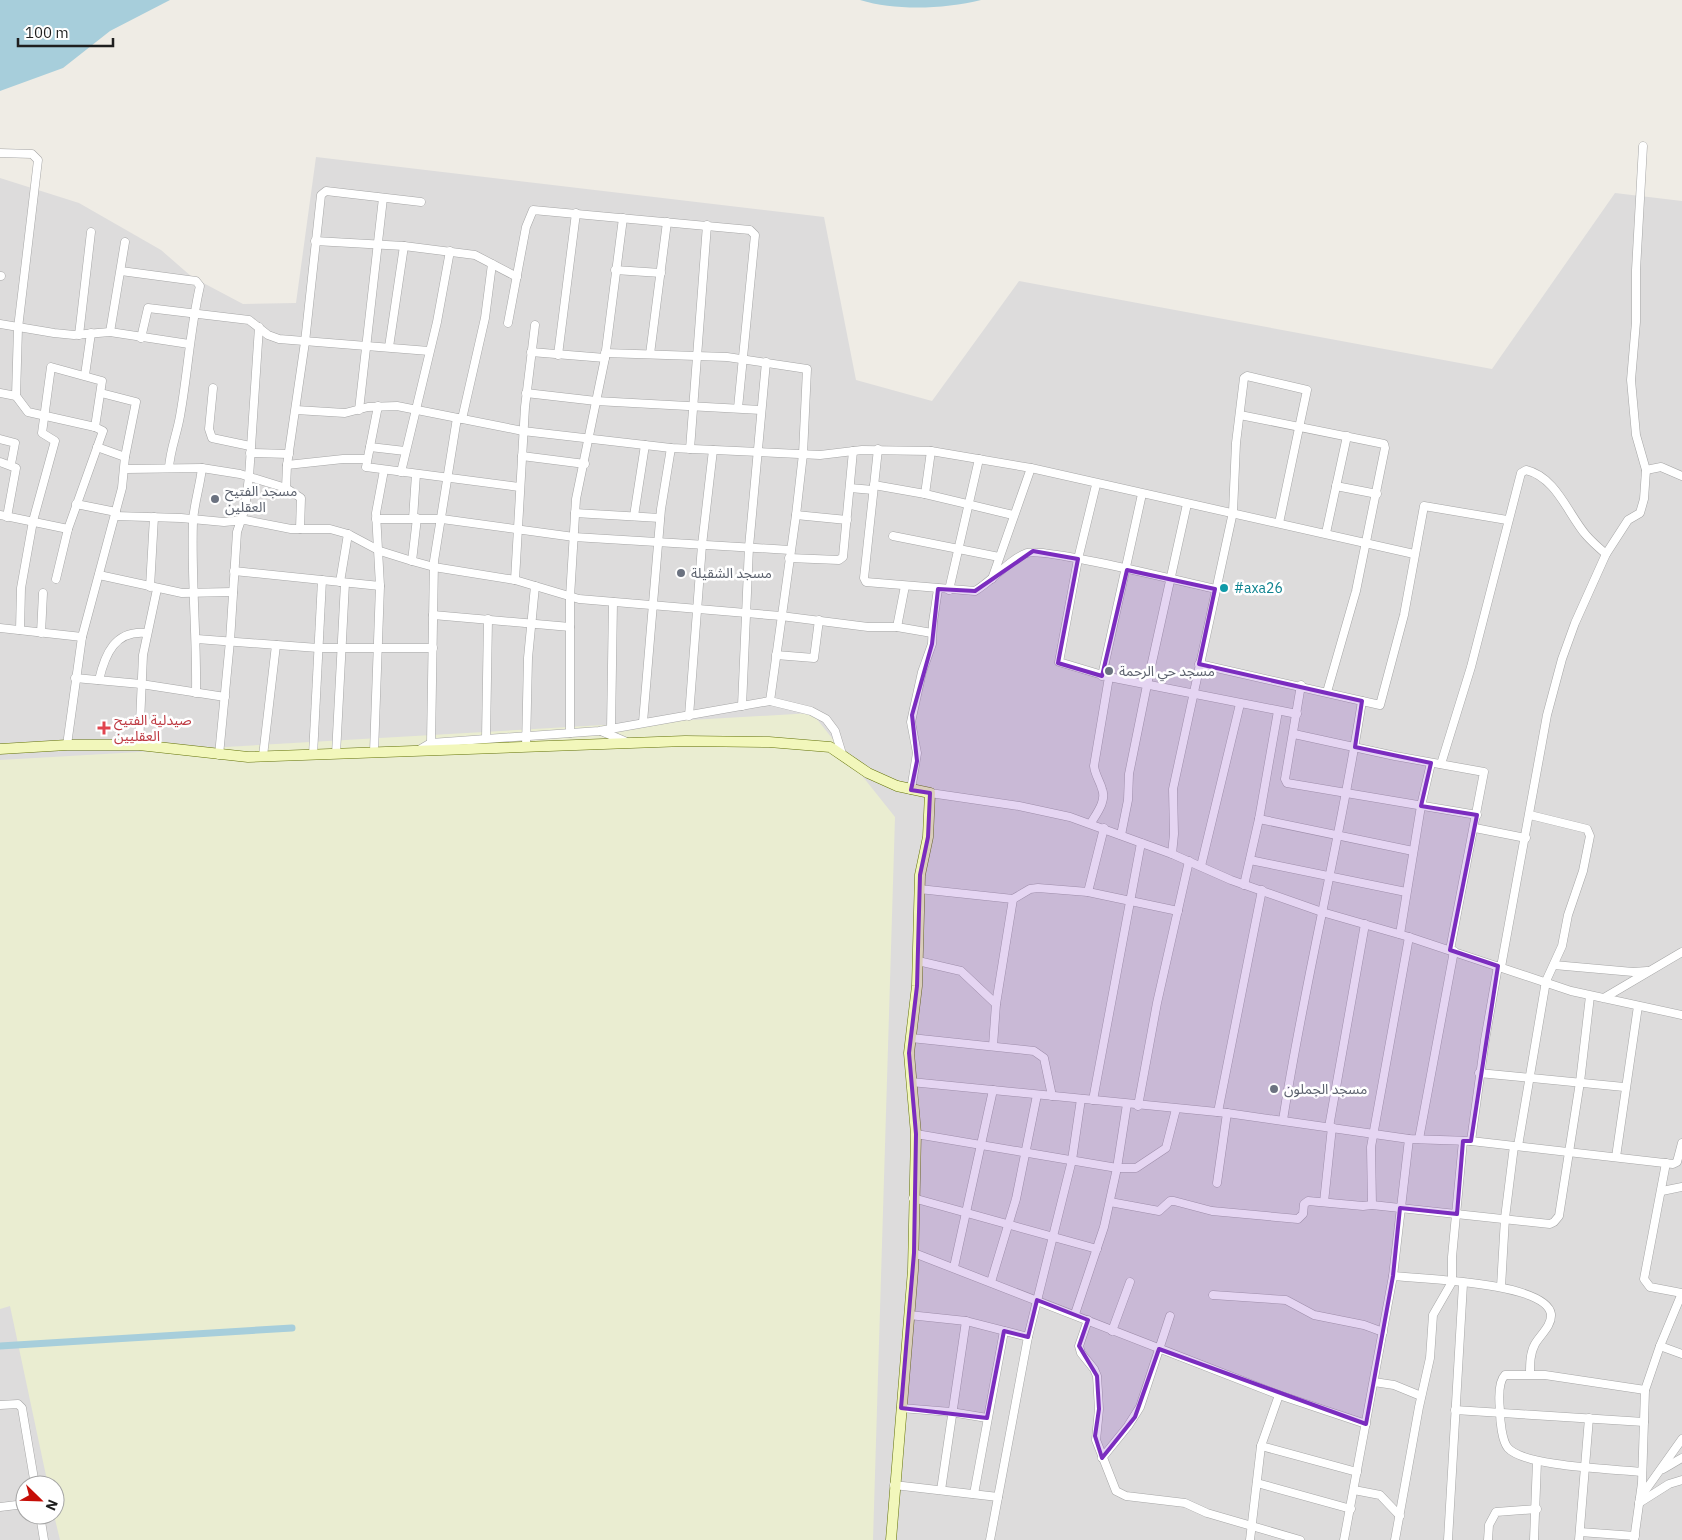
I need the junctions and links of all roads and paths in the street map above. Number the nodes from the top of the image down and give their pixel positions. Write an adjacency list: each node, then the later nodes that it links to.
1 (1643, 146): 92 (street)
2 (0, 153): 25 (street)
3 (383, 198): 4 (street); 10 (street); 12 (street)
4 (421, 202)
5 (576, 213): 6 (street); 19 (street); 37 (street)
6 (623, 218): 7 (street); 16 (street)
7 (667, 222): 8 (street); 18 (street)
8 (706, 226): 39 (street); 40 (street)
9 (92, 232): 28 (street)
10 (314, 241): 12 (street); 30 (street)
11 (126, 242): 17 (street)
12 (379, 244): 13 (street); 32 (street)
13 (404, 246): 14 (street); 33 (street)
14 (450, 251): 15 (street); 34 (street)
15 (492, 264): 19 (street); 58 (street)
16 (615, 270): 18 (street); 38 (street)
17 (121, 271): 20 (street); 26 (street)
18 (661, 273): 36 (street)
19 (517, 277): 21 (street)
20 (194, 315): 24 (street); 29 (street); 31 (street)
21 (508, 323)
22 (0, 324): 25 (street)
23 (535, 325): 35 (street)
24 (258, 327): 30 (street); 69 (street)
25 (18, 328): 28 (street); 47 (street)
26 (110, 332): 27 (street); 29 (street)
27 (90, 333): 28 (street); 42 (street)
28 (79, 335)
29 (141, 338): 31 (street)
30 (305, 342): 32 (street); 53 (street)
31 (189, 344): 87 (street)
32 (366, 345): 33 (street); 54 (street)
33 (389, 347): 34 (street)
34 (429, 351): 51 (street)
35 (531, 352): 37 (street); 46 (street)
36 (650, 354): 38 (street); 39 (street)
37 (558, 355): 38 (street)
38 (605, 355): 48 (street)
39 (696, 355): 40 (street); 50 (street)
40 (743, 358): 41 (street); 52 (street)
41 (766, 362): 55 (street); 78 (street)
42 (85, 375): 45 (street); 57 (street)
43 (213, 388): 69 (street)
44 (0, 393): 47 (street)
45 (101, 393): 59 (street); 80 (street)
46 (526, 393): 48 (street); 61 (street)
47 (16, 396): 57 (street)
48 (596, 401): 50 (street); 63 (street)
49 (378, 406): 51 (street); 54 (street); 67 (street)
50 (693, 406): 52 (street); 70 (street)
51 (415, 408): 58 (street); 73 (street)
52 (738, 408): 55 (street)
53 (296, 410): 54 (street); 77 (street)
54 (359, 410)
55 (761, 410): 76 (street)
56 (1240, 415): 60 (street); 60 (street); 110 (street)
57 (44, 416): 59 (street); 126 (street)
58 (460, 418): 61 (street); 97 (street)
59 (95, 427): 66 (street)
60 (1299, 428): 62 (street); 127 (street)
61 (523, 432): 63 (street); 79 (street)
62 (1347, 436): 99 (street); 106 (street)
63 (589, 438): 65 (street); 85 (street)
64 (0, 439): 84 (street)
65 (645, 446): 68 (street); 116 (street)
66 (97, 447): 80 (street); 107 (street)
67 (370, 447): 73 (street); 82 (street)
68 (671, 448): 70 (street); 119 (street)
69 (250, 449): 77 (street); 95 (street)
70 (690, 449): 72 (street)
71 (878, 449): 74 (street); 75 (street); 103 (street)
72 (713, 450): 76 (street); 137 (street)
73 (405, 451): 93 (street)
74 (853, 451): 78 (street); 102 (street)
75 (931, 451): 81 (street); 104 (street)
76 (758, 452): 78 (street); 138 (street)
77 (289, 454): 86 (street)
78 (803, 454): 113 (street)
79 (522, 456): 85 (street); 100 (street)
80 (125, 457): 90 (street)
81 (979, 458): 89 (street); 108 (street)
82 (367, 459): 86 (street); 91 (street)
83 (0, 462): 84 (street)
84 (11, 464): 115 (street)
85 (585, 464): 111 (street)
86 (287, 465): 101 (street)
87 (169, 468): 88 (street); 90 (street)
88 (202, 468): 95 (street); 122 (street)
89 (1031, 468): 98 (street); 114 (street)
90 (126, 469): 112 (street)
91 (384, 470): 93 (street); 120 (street)
92 (1646, 470): 96 (street); 143 (street)
93 (401, 472): 94 (street)
94 (416, 474): 97 (street); 118 (street)
95 (249, 476): 101 (street); 123 (street)
96 (1682, 476)
97 (448, 479): 100 (street); 121 (street)
98 (1096, 485): 105 (street); 145 (street)
99 (1336, 486): 106 (street); 131 (street)
100 (519, 487): 130 (street)
101 (286, 488): 129 (street)
102 (850, 488): 103 (street); 124 (street)
103 (874, 488): 104 (street); 159 (street)
104 (925, 494): 108 (street)
105 (1142, 494): 109 (street); 148 (street)
106 (1377, 494): 135 (street)
107 (76, 504): 112 (street); 128 (street)
108 (969, 504): 114 (street); 139 (street)
109 (1187, 504): 110 (street); 153 (street)
110 (1233, 512): 127 (street); 162 (street)
111 (575, 513): 116 (street); 134 (street)
112 (115, 514): 117 (street); 150 (street)
113 (796, 514): 124 (street); 141 (street)
114 (1013, 515): 144 (street)
115 (4, 516): 126 (street)
116 (634, 516): 119 (street)
117 (154, 517): 122 (street); 160 (street)
118 (415, 518): 120 (street); 121 (street); 146 (street)
119 (660, 518): 136 (street)
120 (376, 519): 140 (street)
121 (442, 519): 130 (street); 147 (street)
122 (194, 520): 123 (street); 164 (street)
123 (240, 520): 129 (street); 149 (street)
124 (847, 520): 141 (street)
125 (1507, 520): 142 (street); 143 (street); 233 (street)
126 (33, 521): 128 (street); 180 (street)
127 (1279, 523): 131 (street)
128 (68, 529): 151 (street)
129 (300, 529): 132 (street)
130 (517, 530): 134 (street); 155 (street)
131 (1326, 533): 135 (street)
132 (348, 534): 140 (street); 156 (street)
133 (893, 536): 139 (street)
134 (574, 538): 136 (street); 167 (street)
135 (1367, 542): 142 (street); 200 (street)
136 (659, 543): 137 (street); 169 (street)
137 (702, 545): 138 (street); 170 (street)
138 (749, 547): 141 (street); 171 (street)
139 (958, 548): 144 (street); 163 (street)
140 (380, 551): 146 (street); 157 (street)
141 (790, 554): 173 (street)
142 (1414, 554): 205 (street)
143 (1606, 554): 238 (street)
144 (1000, 557): 152 (street)
145 (1078, 559): 148 (street); 152 (street); 194 (street)
146 (412, 561): 147 (street)
147 (434, 567): 155 (street); 172 (street)
148 (1127, 570): 153 (street); 194 (street)
149 (234, 571): 154 (street); 165 (street)
150 (99, 575): 160 (street); 184 (street)
151 (56, 579)
152 (992, 579): 163 (street)
153 (1171, 579): 162 (street); 198 (street)
154 (322, 580): 156 (street); 190 (street)
155 (515, 580): 158 (street)
156 (342, 583): 157 (street); 188 (street)
157 (380, 586): 189 (street)
158 (535, 586): 167 (street); 176 (street)
159 (905, 586): 161 (street); 177 (street)
160 (154, 588): 164 (street); 182 (street)
161 (938, 589): 163 (street); 183 (street)
162 (1215, 589): 193 (street)
163 (948, 590)
164 (193, 592): 165 (street); 185 (street)
165 (233, 592): 186 (street)
166 (43, 593): 181 (street)
167 (570, 598): 168 (street); 178 (street)
168 (613, 602): 169 (street); 212 (street)
169 (653, 606): 170 (street); 211 (street)
170 (697, 610): 171 (street); 210 (street)
171 (746, 613): 173 (street); 207 (street)
172 (433, 615): 174 (street); 191 (street)
173 (781, 616): 175 (street); 192 (street)
174 (488, 619): 176 (street); 217 (street)
175 (819, 620): 177 (street); 192 (street)
176 (531, 623): 178 (street); 216 (street)
177 (897, 626): 183 (street)
178 (570, 627): 214 (street)
179 (0, 628): 180 (street)
180 (20, 630): 181 (street)
181 (41, 633): 184 (street)
182 (146, 633): 196 (street); 197 (street)
183 (932, 633): 234 (street)
184 (82, 637): 195 (street)
185 (197, 639): 186 (street); 201 (street)
186 (230, 641): 187 (street); 203 (street)
187 (276, 645): 190 (street); 231 (street)
188 (341, 646): 189 (street); 190 (street); 227 (street)
189 (378, 647): 191 (street); 226 (street)
190 (318, 648): 230 (street)
191 (433, 648): 218 (street)
192 (776, 655): 204 (street)
193 (1199, 664): 199 (street); 202 (street)
194 (1105, 676): 198 (street); 241 (street)
195 (75, 678): 196 (street); 220 (street)
196 (100, 680): 197 (street)
197 (141, 684): 201 (street); 221 (street)
198 (1147, 685): 202 (street); 244 (street)
199 (1301, 685): 200 (street); 209 (street)
200 (1327, 692): 205 (street)
201 (196, 693): 203 (street)
202 (1192, 695): 206 (street); 249 (street)
203 (225, 697): 229 (street)
204 (770, 701): 207 (street); 228 (street)
205 (1362, 701): 223 (street)
206 (1240, 704): 208 (street); 252 (street)
207 (742, 706): 210 (street)
208 (1278, 711): 209 (street); 240 (street)
209 (1297, 714): 215 (street)
210 (689, 716): 211 (street)
211 (643, 722): 212 (street)
212 (611, 729): 213 (street)
213 (599, 731): 214 (street); 219 (street)
214 (570, 734): 216 (street)
215 (1294, 734): 223 (street); 236 (street)
216 (527, 735): 217 (street); 222 (street)
217 (486, 738): 218 (street)
218 (431, 743): 225 (street)
219 (630, 743): 222 (street); 228 (street)
220 (67, 745): 221 (street); 224 (street)
221 (139, 745): 229 (street)
222 (526, 747): 225 (street)
223 (1355, 747): 232 (street); 236 (street)
224 (0, 749)
225 (419, 750): 226 (street)
226 (374, 752): 227 (street)
227 (336, 754): 230 (street)
228 (842, 754): 234 (street)
229 (219, 755): 231 (street)
230 (313, 755): 231 (street)
231 (263, 756)
232 (1430, 763): 233 (street); 237 (street)
233 (1441, 764): 239 (street)
234 (911, 790): 235 (street)
235 (930, 793): 241 (street); 255 (street)
236 (1346, 793): 237 (street); 245 (street)
237 (1421, 806): 239 (street); 248 (street)
238 (1530, 815): 246 (street); 269 (street)
239 (1477, 816): 243 (street)
240 (1259, 818): 245 (street); 250 (street)
241 (1091, 824): 242 (street)
242 (1104, 828): 244 (street); 257 (street)
243 (1475, 828): 246 (street); 266 (street)
244 (1121, 835): 247 (street)
245 (1339, 835): 248 (street); 253 (street)
246 (1526, 838): 270 (street)
247 (1141, 843): 249 (street); 260 (street)
248 (1413, 851): 258 (street)
249 (1172, 854): 251 (street)
250 (1250, 860): 253 (street); 254 (street)
251 (1189, 861): 252 (street); 261 (street)
252 (1201, 866): 254 (street)
253 (1330, 878): 258 (street); 262 (street)
254 (1244, 885): 256 (street)
255 (919, 889): 259 (street); 268 (street)
256 (1262, 890): 262 (street); 293 (street)
257 (1088, 892): 259 (street); 260 (street)
258 (1406, 892): 264 (street)
259 (1013, 899): 275 (street)
260 (1131, 900): 261 (street); 289 (street)
261 (1178, 911): 291 (street)
262 (1322, 912): 263 (street); 295 (street)
263 (1365, 924): 264 (street); 296 (street)
264 (1400, 934): 265 (street)
265 (1409, 937): 266 (street); 297 (street)
266 (1452, 951): 270 (street); 300 (street)
267 (1682, 952): 271 (street)
268 (918, 961): 275 (street); 278 (street)
269 (1554, 965): 271 (street); 272 (street)
270 (1500, 966): 272 (street); 280 (street)
271 (1647, 971): 274 (street)
272 (1546, 981): 273 (street); 281 (street)
273 (1590, 996): 274 (street); 283 (street)
274 (1604, 998): 276 (street)
275 (996, 1004): 279 (street)
276 (1638, 1006): 277 (street); 284 (street)
277 (1682, 1015)
278 (911, 1038): 279 (street); 282 (street)
279 (993, 1046): 287 (street)
280 (1480, 1073): 281 (street); 301 (street)
281 (1529, 1078): 283 (street); 304 (street)
282 (911, 1082): 285 (street); 298 (street)
283 (1580, 1082): 284 (street); 305 (street)
284 (1624, 1087): 307 (street)
285 (993, 1090): 286 (street); 303 (street)
286 (1037, 1095): 287 (street); 306 (street)
287 (1052, 1096): 288 (street)
288 (1081, 1099): 289 (street); 308 (street)
289 (1093, 1100): 290 (street)
290 (1127, 1104): 291 (street); 310 (street)
291 (1138, 1106): 292 (street)
292 (1176, 1109): 293 (street); 310 (street)
293 (1218, 1112): 294 (street)
294 (1227, 1113): 295 (street); 311 (street)
295 (1283, 1120): 296 (street)
296 (1331, 1127): 297 (street); 316 (street)
297 (1374, 1133): 299 (street); 317 (street)
298 (916, 1134): 303 (street); 314 (street)
299 (1409, 1139): 300 (street); 318 (street)
300 (1419, 1139): 301 (street)
301 (1467, 1141): 304 (street); 320 (street)
302 (1682, 1143): 309 (street)
303 (981, 1145): 306 (street); 319 (street)
304 (1516, 1146): 305 (street); 321 (street)
305 (1568, 1152): 307 (street); 321 (street)
306 (1025, 1153): 308 (street); 322 (street)
307 (1616, 1157): 309 (street)
308 (1072, 1160): 310 (street); 323 (street)
309 (1666, 1163): 313 (street)
310 (1117, 1168): 315 (street)
311 (1217, 1183)
312 (1682, 1187): 313 (street)
313 (1662, 1191): 333 (street)
314 (913, 1198): 319 (street); 325 (street)
315 (1110, 1202): 316 (street); 324 (street)
316 (1324, 1202): 317 (street)
317 (1372, 1205): 318 (street)
318 (1400, 1208): 320 (street); 327 (street)
319 (966, 1213): 322 (street); 326 (street)
320 (1457, 1214): 321 (street); 330 (street)
321 (1505, 1218): 332 (street)
322 (1008, 1225): 323 (street); 328 (street)
323 (1053, 1237): 324 (street); 335 (street)
324 (1097, 1249): 336 (street)
325 (914, 1253): 326 (street); 337 (street)
326 (954, 1267): 328 (street)
327 (1393, 1276): 330 (street); 343 (street)
328 (991, 1282): 335 (street)
329 (1130, 1282): 342 (street)
330 (1452, 1282): 331 (street); 352 (street)
331 (1463, 1284): 332 (street); 355 (street)
332 (1500, 1287): 348 (street)
333 (1682, 1293): 345 (street)
334 (1213, 1295): 343 (street)
335 (1037, 1300): 336 (street); 344 (street)
336 (1075, 1314): 339 (street)
337 (909, 1315): 340 (street); 354 (street)
338 (1170, 1316): 346 (street)
339 (1088, 1320): 342 (street); 364 (street)
340 (966, 1321): 341 (street); 356 (street)
341 (1004, 1331): 344 (street); 358 (street)
342 (1112, 1331): 346 (street)
343 (1383, 1332): 349 (street)
344 (1028, 1337): 378 (street)
345 (1660, 1346): 347 (street); 350 (street)
346 (1159, 1349): 351 (street); 364 (street)
347 (1682, 1354)
348 (1530, 1374): 350 (street); 357 (street)
349 (1374, 1382): 352 (street); 361 (street)
350 (1645, 1390): 360 (street)
351 (1279, 1395): 361 (street); 363 (street)
352 (1421, 1396): 384 (street)
353 (0, 1405): 371 (street)
354 (901, 1408): 356 (street); 374 (street)
355 (1455, 1410): 357 (street); 396 (street)
356 (951, 1412): 358 (street); 375 (street)
357 (1500, 1412): 359 (street); 366 (street)
358 (987, 1418): 377 (street)
359 (1588, 1418): 360 (street); 367 (street)
360 (1644, 1422): 370 (street)
361 (1366, 1424): 369 (street)
362 (1682, 1438): 368 (street)
363 (1261, 1446): 369 (street); 373 (street)
364 (1102, 1458): 386 (street)
365 (1682, 1458): 368 (street)
366 (1538, 1462): 367 (street); 383 (street)
367 (1585, 1466): 370 (street); 387 (street)
368 (1661, 1471): 379 (street)
369 (1357, 1472): 376 (street)
370 (1642, 1472): 379 (street)
371 (33, 1475)
372 (1682, 1480): 379 (street)
373 (1257, 1483): 382 (street); 386 (street)
374 (894, 1485): 375 (street); 390 (street)
375 (941, 1490): 377 (street)
376 (1354, 1490): 382 (street); 384 (street)
377 (974, 1494): 378 (street)
378 (998, 1497): 391 (street)
379 (1639, 1501): 388 (street)
380 (15, 1505): 381 (street)
381 (0, 1507)
382 (1350, 1509): 394 (street)
383 (1536, 1509): 397 (street); 398 (street)
384 (1400, 1516): 395 (street)
385 (42, 1525): 389 (street)
386 (1252, 1526): 392 (street); 393 (street)
387 (1580, 1536): 388 (street)
388 (1635, 1538)
389 (44, 1540)
390 (891, 1540)
391 (990, 1540)
392 (1250, 1540)
393 (1300, 1540)
394 (1344, 1540)
395 (1395, 1540)
396 (1448, 1540)
397 (1488, 1540)
398 (1534, 1540)

